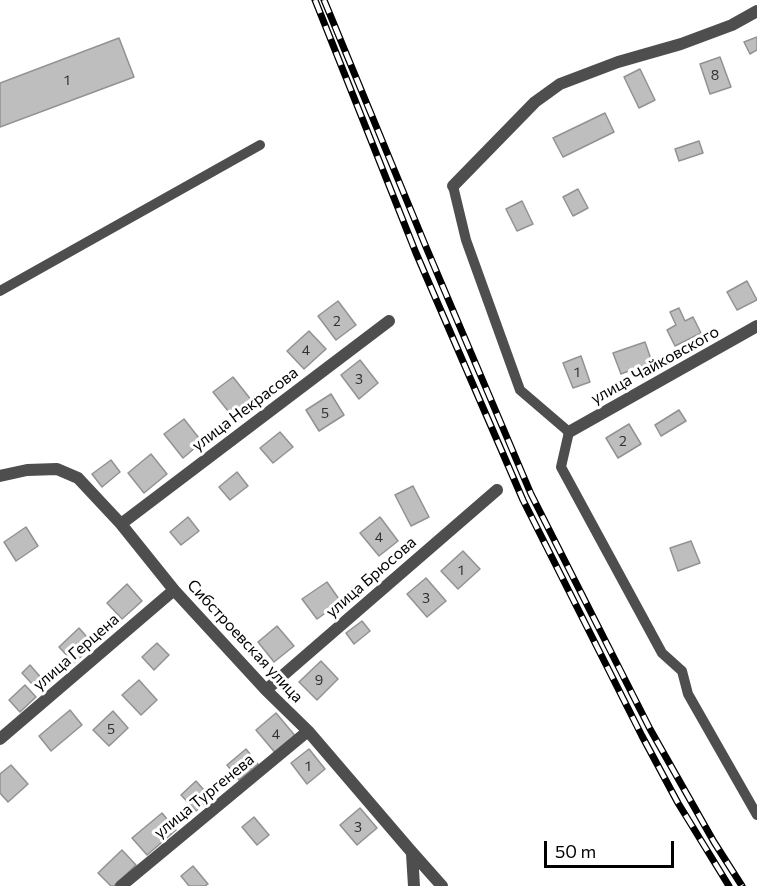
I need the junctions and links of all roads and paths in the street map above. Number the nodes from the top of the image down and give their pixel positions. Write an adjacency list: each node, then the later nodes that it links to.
1 (757, 11): 3 (street)
2 (260, 144): 4 (lane)
3 (453, 186): 7 (lane)
4 (0, 291)
5 (389, 321): 10 (street, улица Некрасова)
6 (757, 326): 7 (street, улица Чайковского)
7 (569, 432): 15 (lane)
8 (0, 476): 10 (street, Сибстроевская улица)
9 (497, 490): 12 (street, улица Брюсова)
10 (121, 524): 11 (street, Сибстроевская улица)
11 (174, 590): 12 (street, Сибстроевская улица); 14 (street, улица Герцена)
12 (266, 690): 13 (street, Сибстроевская улица)
13 (308, 731): 16 (street, Сибстроевская улица); 17 (street, улица Тургенева)
14 (0, 740)
15 (757, 815)
16 (410, 850): 18 (street); 19 (street, Сибстроевская улица)
17 (121, 886)
18 (414, 886)
19 (442, 886)

